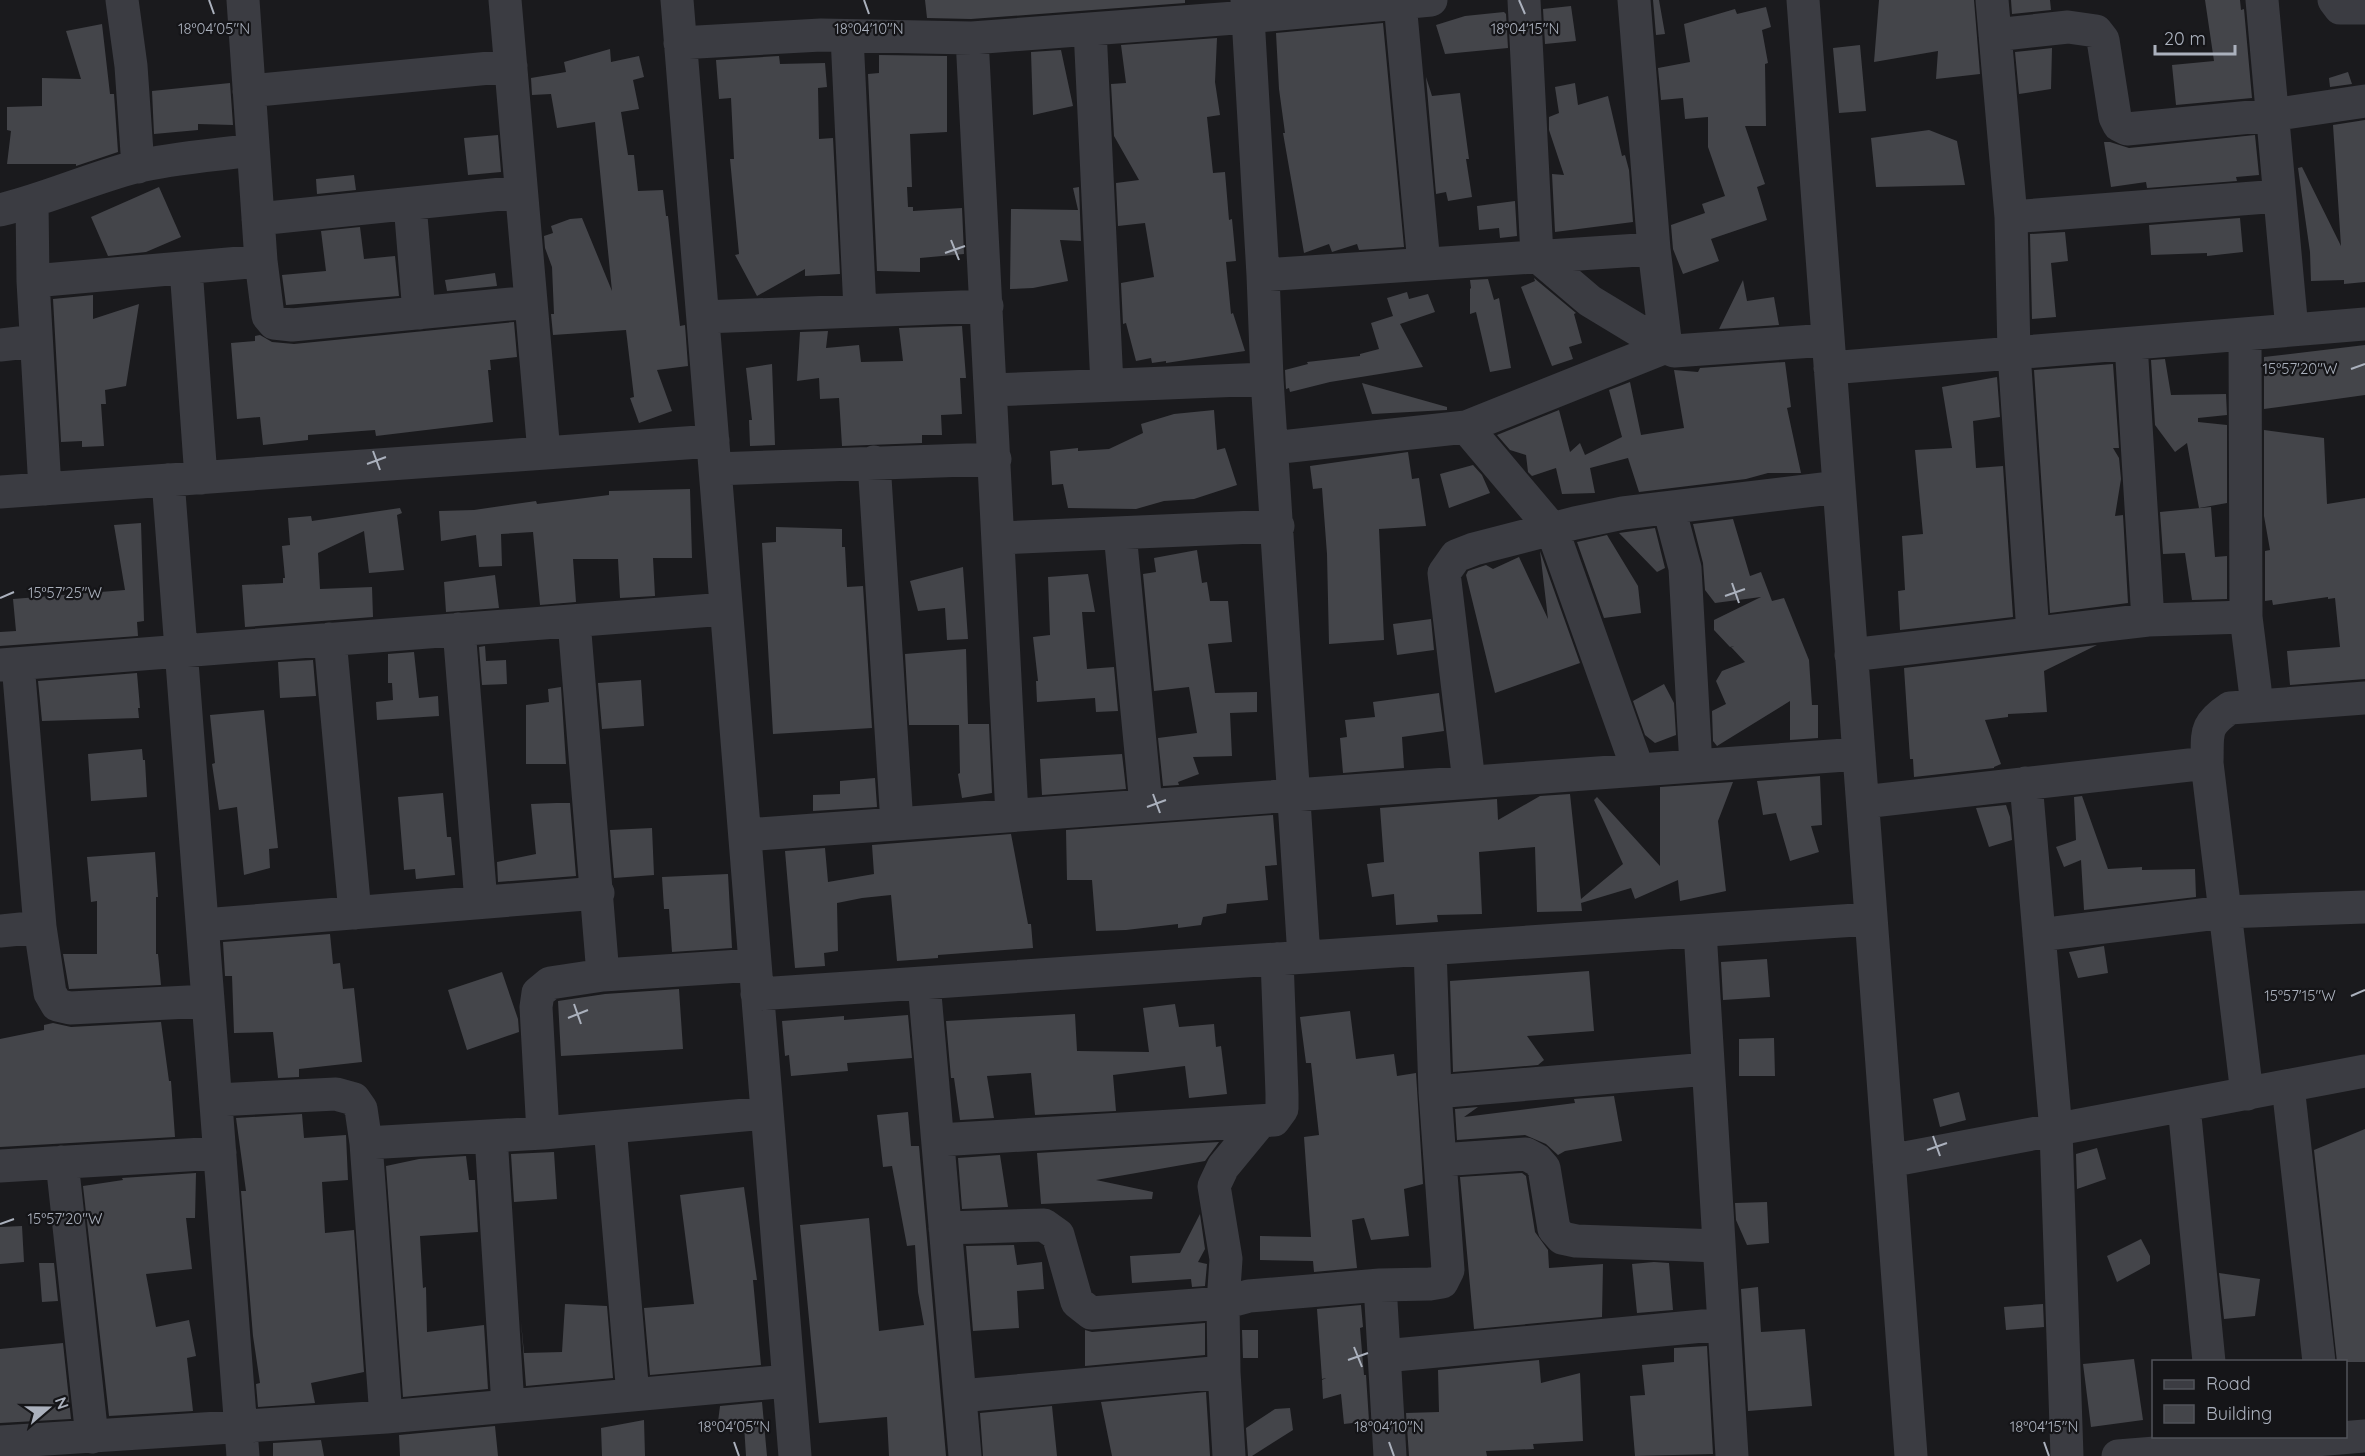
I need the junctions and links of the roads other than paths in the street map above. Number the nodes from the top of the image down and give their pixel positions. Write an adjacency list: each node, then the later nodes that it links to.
1 (122, 0): 24 (street)
2 (243, 0): 20 (street)
3 (505, 0): 19 (street)
4 (677, 0): 18 (street)
5 (1524, 0): 33 (street)
6 (1634, 0): 32 (street)
7 (1803, 0): 52 (street)
8 (1992, 0): 15 (street)
9 (2262, 0): 22 (street)
10 (2334, 0): 12 (street)
11 (1415, 2): 13 (street); 35 (street)
12 (2365, 8)
13 (1248, 9): 14 (street); 37 (street)
14 (1090, 29): 17 (street); 54 (street)
15 (1995, 35): 22 (street); 30 (street)
16 (847, 36): 17 (street); 18 (street); 41 (street)
17 (972, 38): 40 (street)
18 (680, 43): 43 (street)
19 (511, 66): 20 (street); 25 (street)
20 (249, 91): 23 (street)
21 (2365, 101): 22 (street)
22 (2272, 115): 26 (street)
23 (253, 150): 24 (street); 31 (street)
24 (138, 167): 27 (street)
25 (521, 192): 28 (street); 39 (street)
26 (2280, 196): 30 (street); 45 (street)
27 (32, 202): 29 (street); 38 (street)
28 (410, 204): 31 (street); 42 (street)
29 (0, 210)
30 (2011, 217): 51 (street)
31 (258, 219): 34 (street)
32 (1654, 249): 33 (street); 50 (street)
33 (1537, 256): 35 (street); 50 (street)
34 (261, 261): 36 (street); 42 (street)
35 (1424, 264): 37 (street)
36 (186, 268): 38 (street); 62 (street)
37 (1263, 275): 53 (street)
38 (33, 281): 47 (street)
39 (531, 303): 42 (street); 58 (street)
40 (987, 306): 41 (street); 55 (street)
41 (860, 310): 43 (street)
42 (419, 313)
43 (703, 317): 59 (street)
44 (2365, 324): 45 (street)
45 (2292, 330): 46 (street)
46 (2245, 334): 48 (street); 73 (street)
47 (36, 341): 49 (street); 65 (street)
48 (2130, 344): 51 (street); 74 (street)
49 (0, 345)
50 (1666, 347): 52 (street); 56 (street)
51 (2014, 353): 52 (street); 77 (street)
52 (1829, 354): 64 (street)
53 (1267, 379): 54 (street); 57 (street)
54 (1107, 385): 55 (street)
55 (991, 390): 60 (street)
56 (1466, 428): 57 (street); 69 (street)
57 (1272, 448): 68 (street)
58 (544, 453): 59 (street); 62 (street)
59 (714, 455): 61 (street); 72 (street)
60 (995, 459): 61 (street); 71 (street)
61 (874, 462): 94 (street)
62 (201, 478): 63 (street)
63 (168, 480): 65 (street); 79 (street)
64 (1839, 486): 67 (street); 80 (street)
65 (45, 489): 66 (street)
66 (0, 492)
67 (1669, 508): 69 (street); 86 (street)
68 (1278, 526): 70 (street); 90 (street)
69 (1552, 529): 87 (street); 88 (street)
70 (1120, 533): 71 (street); 92 (street)
71 (999, 538): 93 (street)
72 (726, 609): 75 (street); 95 (street)
73 (2246, 617): 74 (street); 83 (street)
74 (2148, 620): 77 (street)
75 (574, 621): 76 (street); 96 (street)
76 (459, 629): 78 (street); 97 (street)
77 (2033, 633): 80 (street)
78 (330, 639): 79 (street); 100 (street)
79 (181, 650): 81 (street); 102 (street)
80 (1851, 655): 84 (street)
81 (9, 664): 103 (street)
82 (2365, 698): 83 (street)
83 (2257, 705): 85 (street)
84 (1859, 754): 86 (street); 91 (street)
85 (2207, 763): 89 (street); 99 (street)
86 (1696, 766): 87 (street)
87 (1638, 770): 88 (street)
88 (1469, 782): 90 (street)
89 (2026, 783): 91 (street); 106 (street)
90 (1294, 794): 92 (street); 108 (street)
91 (1863, 802): 101 (street)
92 (1146, 805): 93 (street)
93 (1012, 815): 94 (street)
94 (897, 824): 95 (street)
95 (744, 835): 110 (street)
96 (598, 893): 97 (street); 109 (street)
97 (481, 902): 100 (street)
98 (2365, 907): 99 (street)
99 (2225, 912): 106 (street); 117 (street)
100 (355, 913): 102 (street)
101 (1871, 919): 105 (street); 130 (street)
102 (202, 925): 112 (street)
103 (40, 927): 104 (street); 112 (street)
104 (0, 931)
105 (1700, 931): 107 (street); 113 (street)
106 (2039, 935): 123 (street)
107 (1430, 949): 108 (street); 116 (street)
108 (1291, 958): 111 (street); 121 (street)
109 (603, 975): 110 (street); 124 (street)
110 (756, 980): 111 (street); 120 (street)
111 (924, 983): 126 (street)
112 (208, 1001): 118 (street)
113 (1708, 1069): 116 (street); 134 (street)
114 (2365, 1071): 115 (street)
115 (2288, 1086): 117 (street); 140 (street)
116 (1435, 1092): 129 (street)
117 (2247, 1094): 119 (street)
118 (216, 1100): 127 (street); 128 (street)
119 (2184, 1106): 123 (street); 139 (street)
120 (767, 1113): 122 (street); 142 (street)
121 (1260, 1122): 126 (street); 136 (street)
122 (610, 1127): 124 (street); 143 (street)
123 (2056, 1131): 130 (street); 160 (street)
124 (543, 1133): 125 (street)
125 (491, 1136): 127 (street); 145 (street)
126 (938, 1140): 133 (street)
127 (366, 1143): 146 (street)
128 (220, 1153): 131 (street); 152 (street)
129 (1440, 1160): 134 (street); 135 (street)
130 (1889, 1161): 159 (street)
131 (62, 1162): 132 (street); 147 (street)
132 (0, 1166)
133 (945, 1228): 136 (street); 144 (street)
134 (1719, 1246): 137 (street)
135 (1380, 1285): 136 (street); 138 (street)
136 (1223, 1303): 141 (street)
137 (1724, 1324): 138 (street); 158 (street)
138 (1384, 1356): 157 (street)
139 (2210, 1360)
140 (2319, 1360)
141 (1224, 1372): 144 (street); 156 (street)
142 (788, 1381): 143 (street); 154 (street)
143 (633, 1395): 145 (street)
144 (960, 1396): 155 (street)
145 (508, 1406): 146 (street)
146 (386, 1417): 152 (street)
147 (92, 1437): 151 (street); 152 (street)
148 (2347, 1437): 149 (street)
149 (2365, 1437)
150 (2328, 1438): 153 (street)
151 (0, 1442)
152 (242, 1442)
153 (2218, 1442): 161 (street)
154 (795, 1456)
155 (965, 1456)
156 (1229, 1456)
157 (1390, 1456)
158 (1732, 1456)
159 (1911, 1456)
160 (2067, 1456)
161 (2118, 1456)

